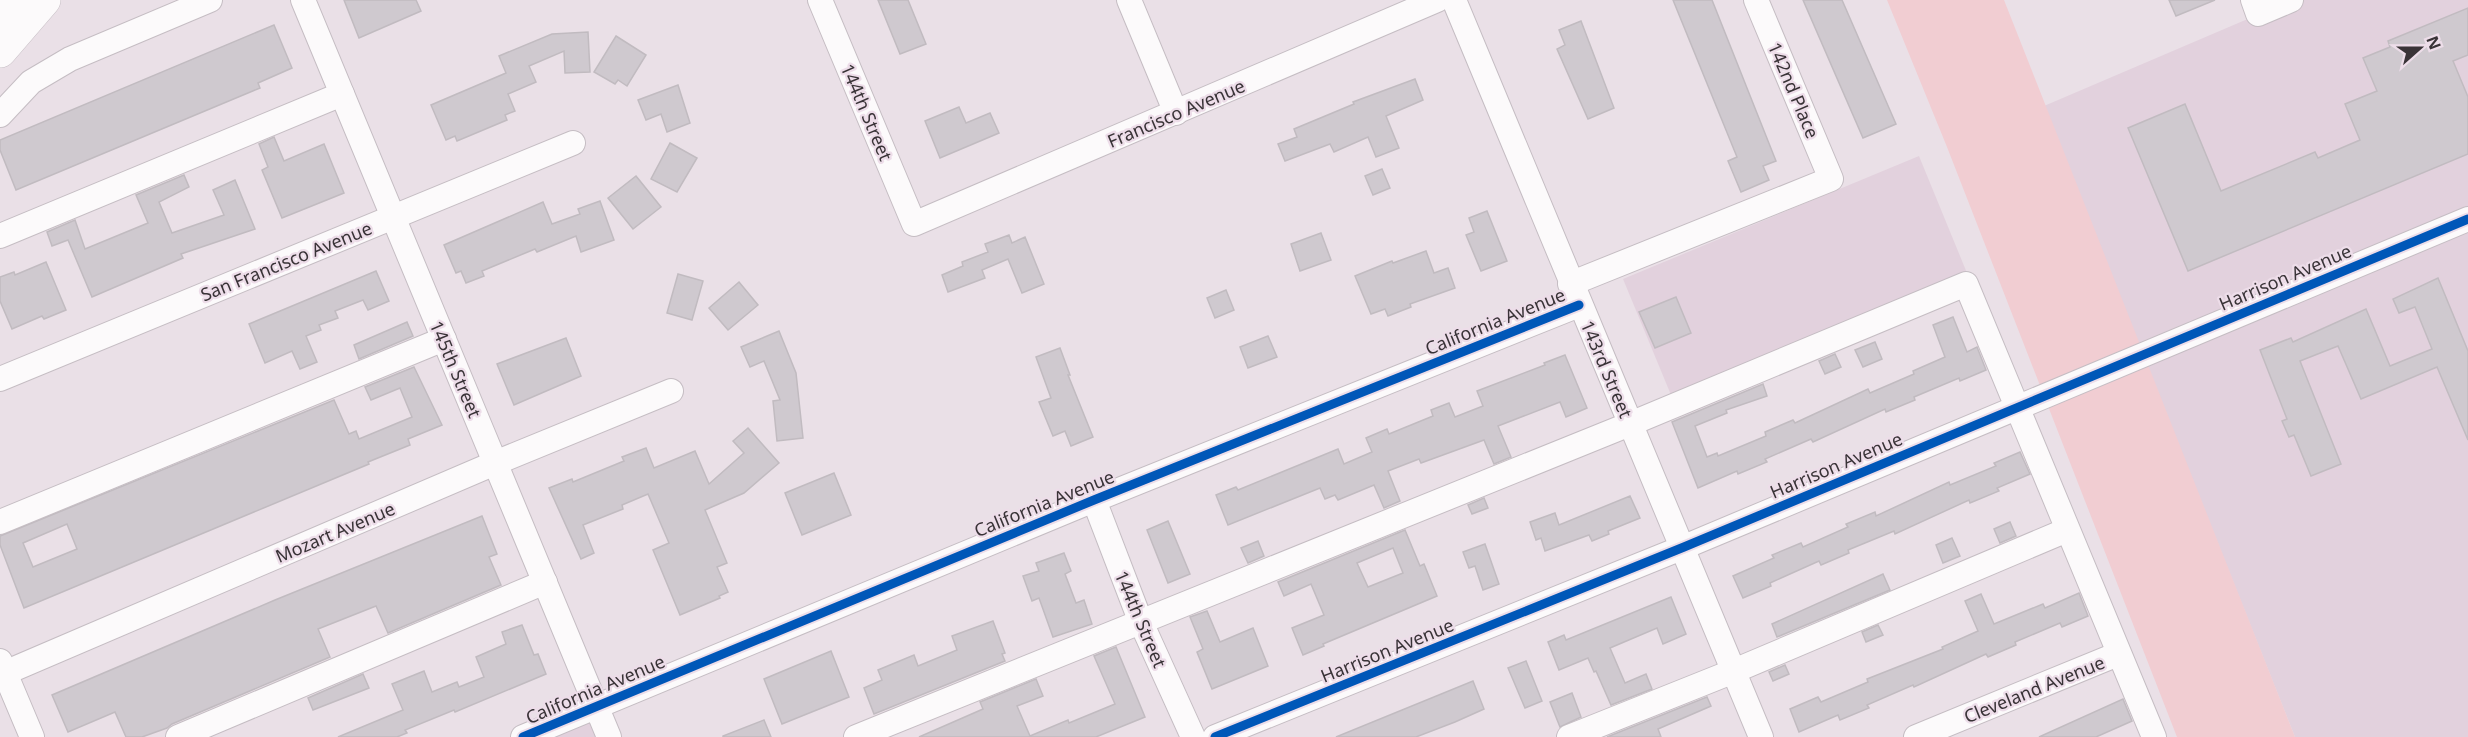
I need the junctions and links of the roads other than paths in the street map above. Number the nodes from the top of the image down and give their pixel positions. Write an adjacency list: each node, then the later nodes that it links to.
1 (12, 0): 12 (highway)
2 (44, 0): 13 (highway)
3 (210, 0): 16 (street)
4 (303, 0): 14 (street, 145th Street)
5 (820, 0): 21 (street, 144th Street)
6 (1129, 0): 15 (street)
7 (1437, 0): 15 (street, Francisco Avenue)
8 (1454, 0): 23 (street, 143rd Street)
9 (1756, 0): 18 (street, 142nd Place)
10 (2291, 0): 11 (street)
11 (2256, 7)
12 (0, 13)
13 (0, 51)
14 (342, 94): 19 (street, 145th Street); 22 (street)
15 (1176, 113): 21 (street, Francisco Avenue)
16 (0, 115)
17 (573, 143): 19 (street, San Francisco Avenue)
18 (1831, 179): 23 (street, California Avenue)
19 (393, 217): 24 (street, 145th Street); 25 (street, San Francisco Avenue)
20 (2468, 219): 27 (street, Harrison Avenue)
21 (914, 224)
22 (0, 236)
23 (1575, 294): 28 (street, 143rd Street); 30 (street, California Avenue)
24 (444, 339): 29 (street, 145th Street); 31 (street)
25 (0, 379)
26 (671, 391): 29 (street, Mozart Avenue)
27 (2017, 407): 28 (street); 32 (street); 33 (street, Harrison Avenue)
28 (1630, 424): 33 (street, 143rd Street); 35 (street)
29 (495, 463): 34 (street, 145th Street); 37 (street, Mozart Avenue)
30 (1094, 500): 35 (street, 144th Street); 39 (street, California Avenue)
31 (0, 522)
32 (2067, 530): 36 (street); 38 (street)
33 (1684, 547): 38 (street, 143rd Street); 46 (street, Harrison Avenue)
34 (545, 582): 39 (street, 145th Street); 41 (street)
35 (1140, 620): 44 (street); 45 (street, 144th Street)
36 (2118, 654): 49 (street, Cleveland Avenue); 50 (street)
37 (2, 670): 40 (street)
38 (1734, 670): 47 (street); 48 (street, 143rd Street)
39 (596, 707): 42 (street, California Avenue); 43 (street, 145th Street)
40 (32, 737)
41 (178, 737)
42 (523, 737)
43 (609, 737)
44 (856, 737)
45 (1192, 737)
46 (1215, 737)
47 (1569, 737)
48 (1761, 737)
49 (1916, 737)
50 (2154, 737)

